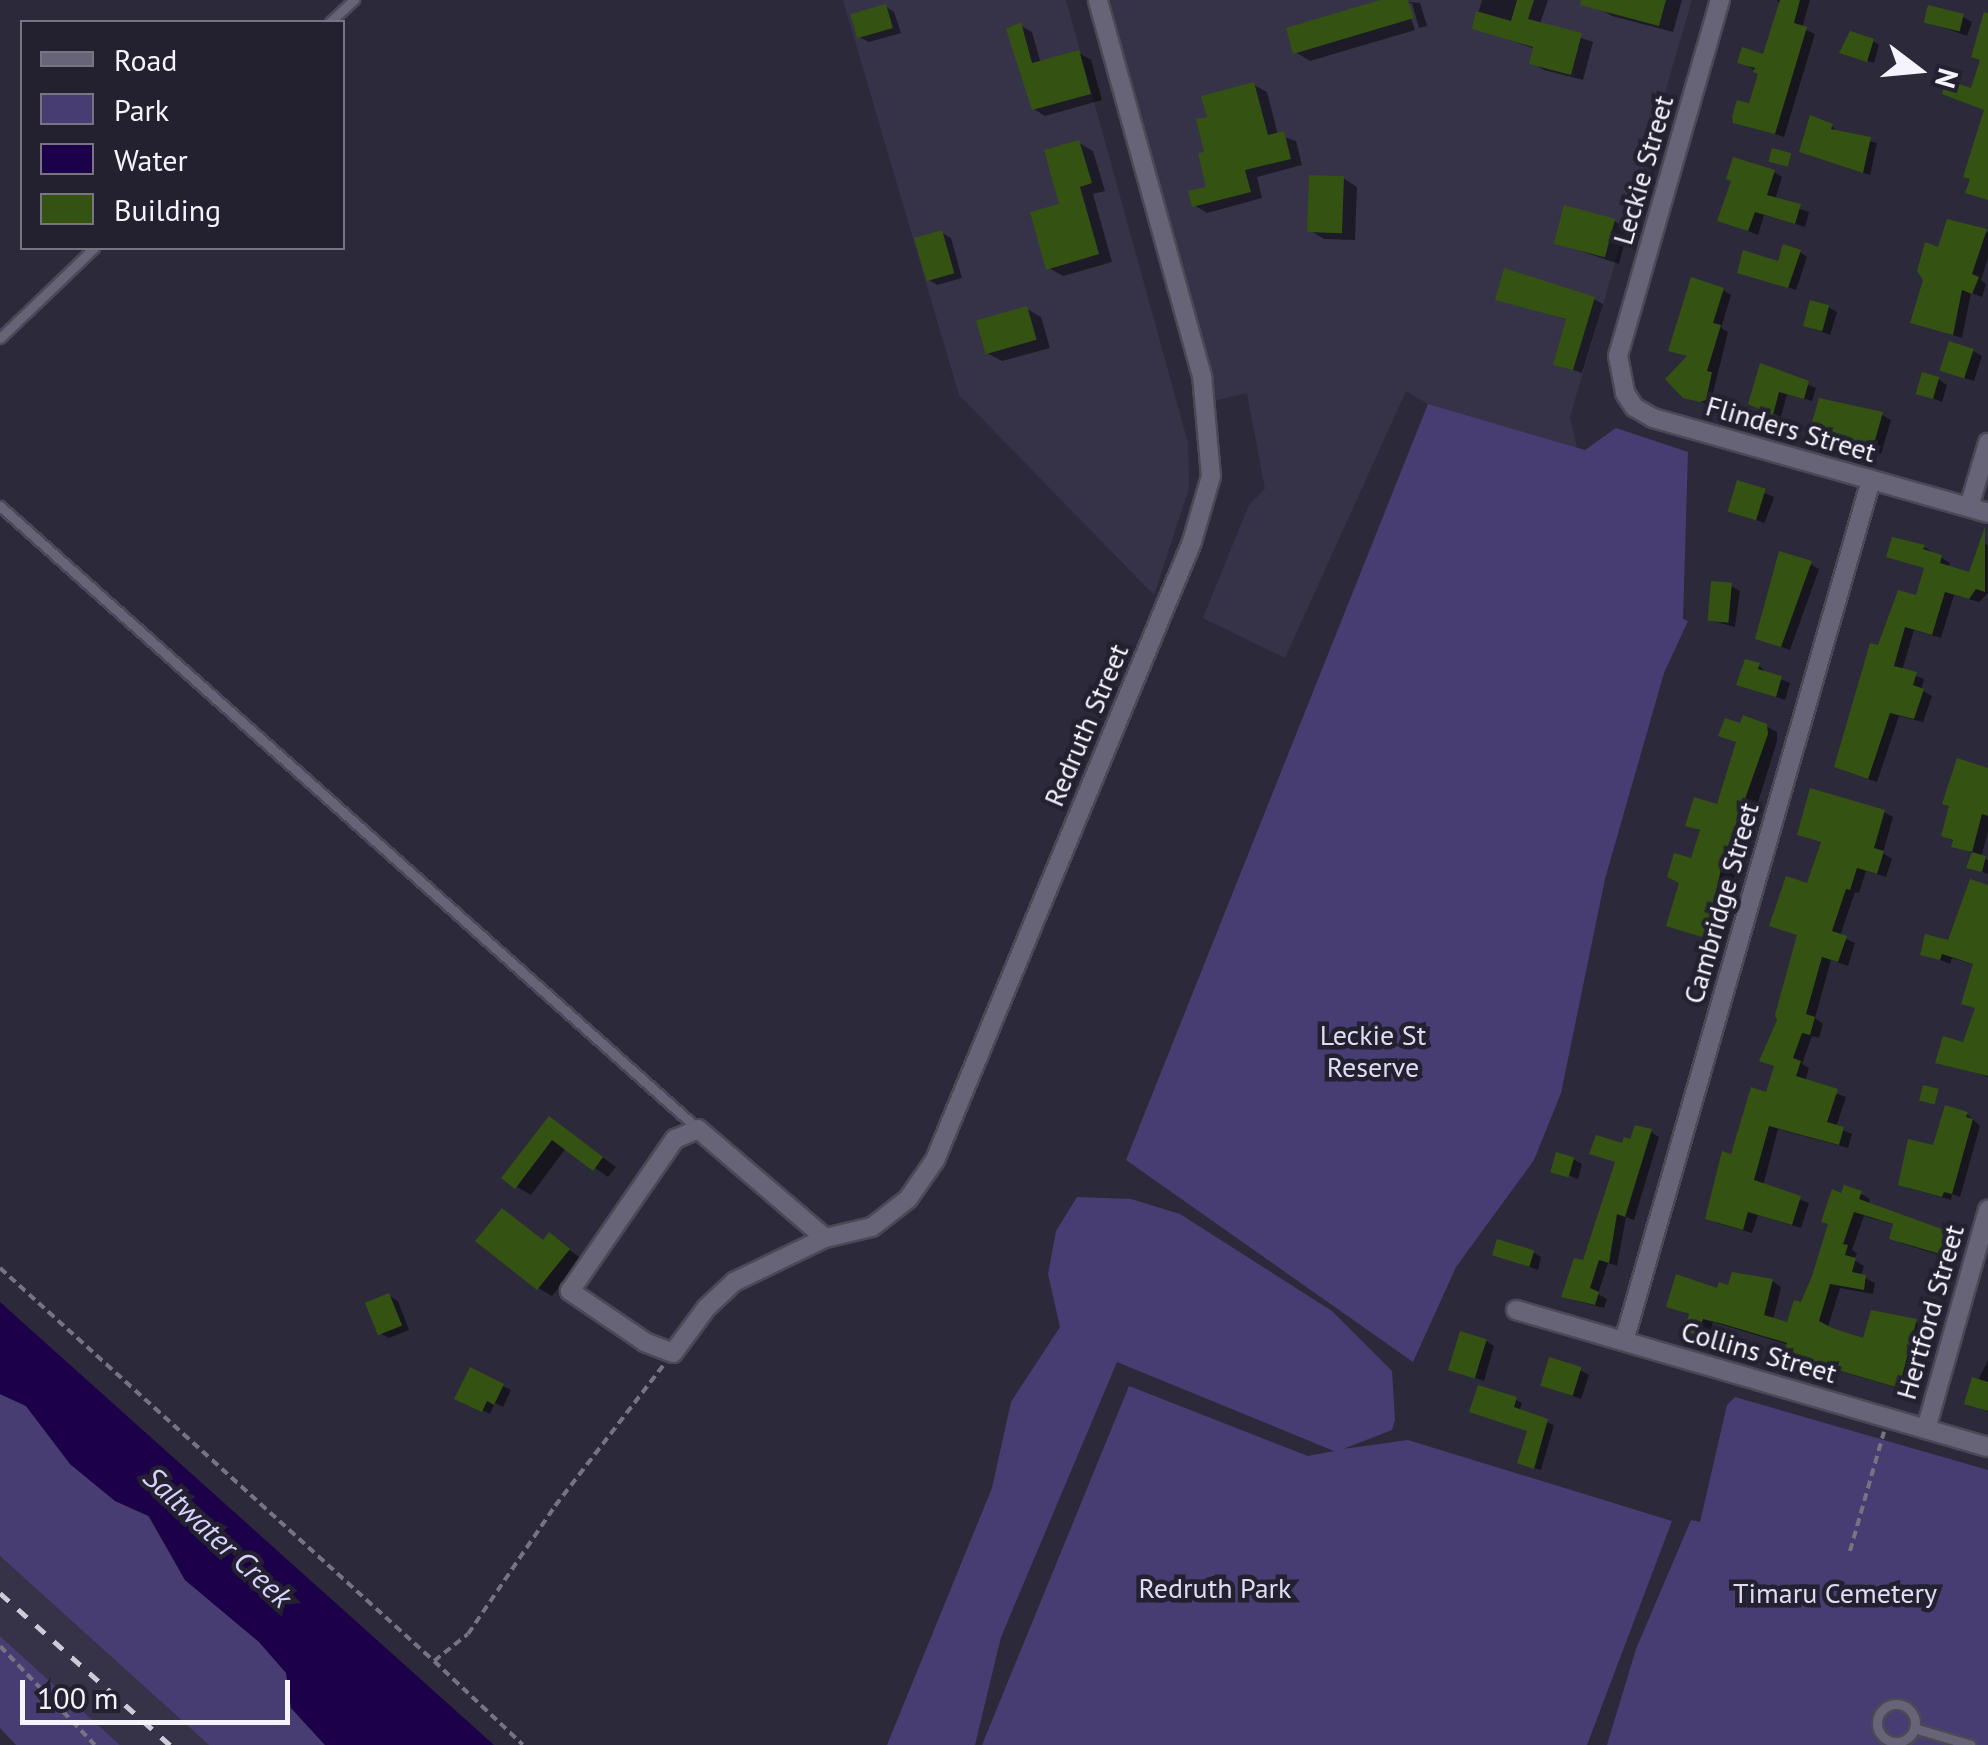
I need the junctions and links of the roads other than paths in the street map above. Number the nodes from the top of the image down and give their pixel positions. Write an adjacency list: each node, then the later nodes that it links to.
1 (354, 0): 4 (lane)
2 (1098, 0): 15 (street, Redruth Street)
3 (1720, 0): 7 (street, Leckie Street)
4 (332, 20)
5 (92, 250): 6 (lane)
6 (0, 338)
7 (1618, 356): 9 (street, Flinders Street)
8 (1988, 443): 11 (street)
9 (1870, 480): 11 (street, Flinders Street); 17 (street, Cambridge Street)
10 (0, 506): 13 (lane)
11 (1969, 507): 12 (street, Flinders Street)
12 (1988, 513)
13 (698, 1129): 15 (street); 15 (street, Redruth Street)
14 (1988, 1210): 18 (street, Hertford Street)
15 (824, 1238)
16 (1516, 1310): 17 (street, Collins Street)
17 (1624, 1341): 18 (street, Collins Street)
18 (1926, 1429): 19 (street, Collins Street)
19 (1988, 1446)
20 (1914, 1728): 21 (lane); 21 (lane); 22 (lane)
21 (1889, 1743)
22 (1971, 1745)

